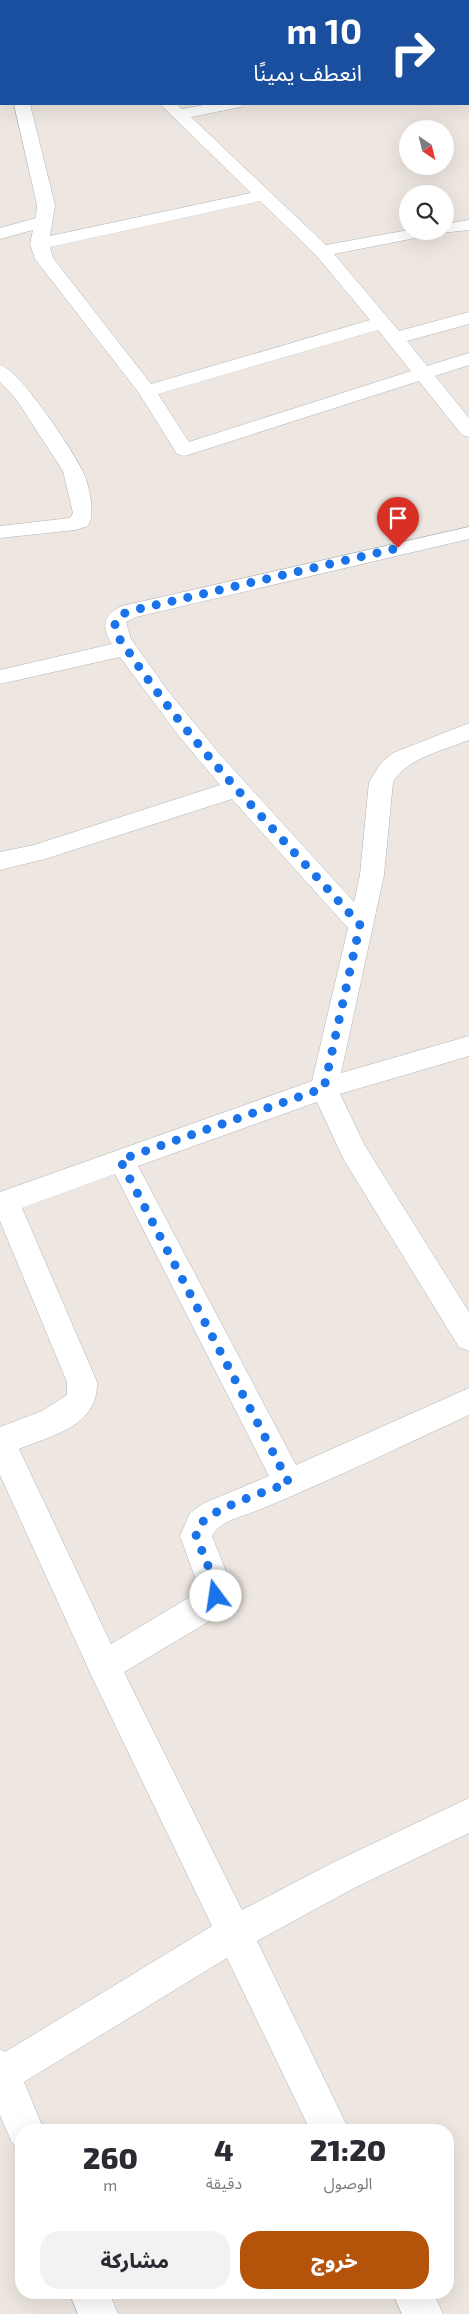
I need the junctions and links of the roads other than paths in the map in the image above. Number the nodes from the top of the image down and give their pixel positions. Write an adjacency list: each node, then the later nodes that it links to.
1 (22, 105): 5 (street)
2 (223, 105): 3 (street)
3 (174, 109): 4 (street)
4 (266, 195): 10 (street); 11 (street)
5 (45, 221): 8 (street); 10 (street)
6 (469, 225): 7 (street)
7 (454, 228)
8 (0, 234)
9 (399, 237): 11 (street)
10 (39, 244): 18 (street)
11 (322, 251): 13 (street)
12 (469, 318): 14 (street)
13 (382, 323): 14 (street); 18 (street)
14 (395, 338): 17 (street)
15 (469, 359): 17 (street)
16 (0, 371): 20 (street)
17 (421, 373): 18 (street); 19 (street)
18 (147, 391)
19 (469, 431)
20 (0, 532)
21 (469, 532): 22 (street)
22 (126, 648): 23 (street); 25 (street)
23 (0, 677)
24 (469, 731): 27 (street)
25 (238, 788): 26 (street); 27 (street)
26 (0, 861)
27 (360, 925): 29 (street)
28 (469, 1046): 29 (street)
29 (324, 1088): 30 (street); 32 (street)
30 (120, 1160): 31 (street); 35 (street)
31 (3, 1203): 34 (street)
32 (469, 1338)
33 (469, 1401): 35 (street)
34 (0, 1441): 36 (street)
35 (289, 1483): 36 (street)
36 (104, 1666): 38 (street)
37 (469, 1815): 38 (street)
38 (234, 1933): 39 (street); 41 (street)
39 (1, 2072): 40 (street)
40 (23, 2124)
41 (327, 2124)
42 (92, 2299): 44 (street)
43 (416, 2299): 45 (street)
44 (98, 2314)
45 (423, 2314)

